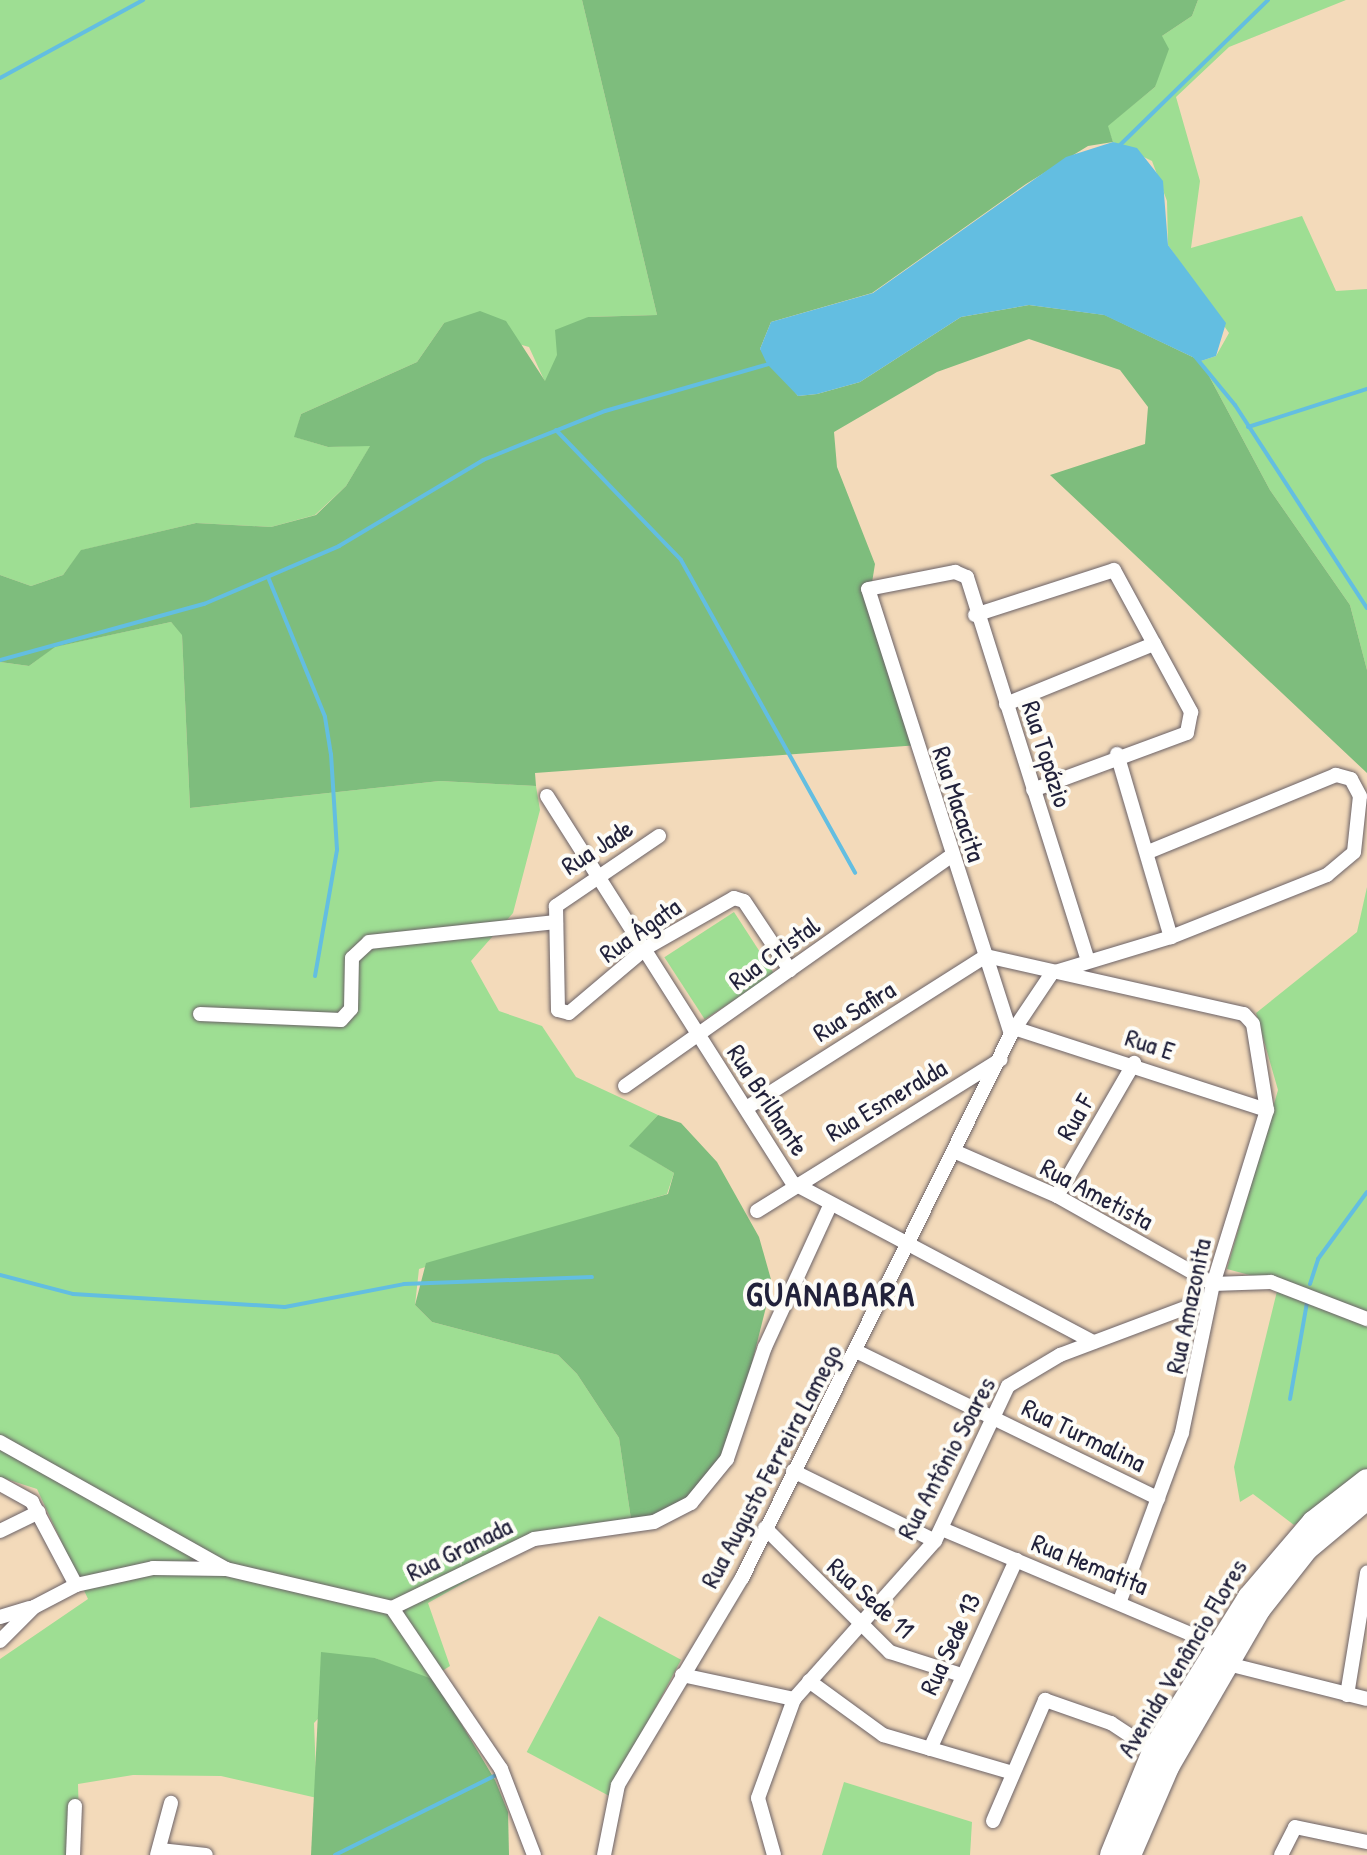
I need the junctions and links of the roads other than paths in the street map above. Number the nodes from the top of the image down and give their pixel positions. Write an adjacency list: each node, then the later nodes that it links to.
1 (868, 589): 2 (street, Rua Topázio); 10 (street, Rua Macacita)
2 (975, 615): 3 (street); 4 (street, Rua Topázio)
3 (1154, 644): 4 (street); 5 (street)
4 (1006, 704): 6 (street, Rua Topázio)
5 (1117, 754): 6 (street); 9 (street)
6 (1033, 790): 16 (street, Rua Topázio)
7 (547, 796): 11 (street, Rua Brilhante)
8 (659, 836): 11 (street, Rua Jade)
9 (1148, 852): 13 (street); 13 (street)
10 (950, 857): 15 (street, Rua Macacita); 17 (street, Rua Cristal)
11 (597, 877): 12 (street, Rua Jade); 14 (street, Rua Brilhante)
12 (556, 922): 14 (street, Rua Ágata); 19 (street)
13 (1171, 937): 16 (street)
14 (646, 948): 17 (street, Rua Ágata); 21 (street, Rua Brilhante)
15 (986, 956): 18 (street); 20 (street, Rua Macacita); 25 (street, Rua Safira)
16 (1087, 958): 18 (street)
17 (790, 970): 21 (street, Rua Cristal)
18 (1052, 973): 20 (street, Rua Augusto Ferreira Lamego); 26 (street, Rua Amazonita)
19 (200, 1014)
20 (1014, 1032): 22 (street, Rua Augusto Ferreira Lamego); 23 (street, Rua E)
21 (699, 1038): 24 (street, Rua Cristal); 25 (street, Rua Brilhante)
22 (1002, 1058): 27 (street, Rua Augusto Ferreira Lamego); 28 (street, Rua Esmeralda)
23 (1134, 1063): 26 (street, Rua E); 29 (street, Rua F)
24 (625, 1086)
25 (748, 1107): 28 (street, Rua Brilhante)
26 (1267, 1110): 33 (street, Rua Amazonita)
27 (956, 1152): 29 (street, Rua Ametista); 32 (street, Rua Augusto Ferreira Lamego)
28 (793, 1183): 30 (street, Rua Brilhante); 31 (street, Rua Esmeralda)
29 (1057, 1196): 33 (street, Rua Ametista)
30 (830, 1206): 32 (street, Rua Brilhante); 55 (street, Rua Granada)
31 (757, 1211)
32 (911, 1243): 36 (street, Rua Brilhante); 37 (street, Rua Augusto Ferreira Lamego)
33 (1213, 1284): 34 (street, Rua Amazonita); 35 (street)
34 (1209, 1299): 36 (street, Rua Antônio Soares); 43 (street, Rua Amazonita)
35 (1367, 1319)
36 (1093, 1342): 38 (street, Rua Antônio Soares)
37 (858, 1352): 38 (street, Rua Turmalina); 40 (street, Rua Augusto Ferreira Lamego)
38 (989, 1416): 43 (street, Rua Turmalina); 48 (street, Rua Antônio Soares)
39 (0, 1442): 50 (street, Rua Granada)
40 (793, 1471): 46 (street, Rua Augusto Ferreira Lamego); 48 (street, Rua Hematita)
41 (1367, 1480): 59 (main road, Avenida Venâncio Flores)
42 (0, 1484): 45 (street)
43 (1158, 1498): 53 (street, Rua Amazonita)
44 (1367, 1499): 59 (main road, Avenida Venâncio Flores)
45 (39, 1512): 47 (street); 52 (street)
46 (765, 1528): 57 (street, Rua Sede 11); 60 (street, Rua Augusto Ferreira Lamego)
47 (0, 1531)
48 (938, 1535): 49 (street, Rua Hematita); 57 (street, Rua Antônio Soares)
49 (1016, 1560): 53 (street, Rua Hematita); 61 (street, Rua Sede 13)
50 (226, 1569): 52 (street); 55 (street, Rua Granada)
51 (1367, 1573): 63 (street)
52 (76, 1585): 54 (street)
53 (1120, 1601): 59 (street, Rua Hematita)
54 (34, 1607): 56 (street); 58 (street)
55 (392, 1608): 77 (street)
56 (0, 1617)
57 (861, 1629): 61 (street, Rua Sede 11); 62 (street, Rua Antônio Soares)
58 (0, 1641)
59 (1223, 1655): 63 (street, Rua Hematita); 67 (main road, Avenida Venâncio Flores); 68 (main road, Avenida Venâncio Flores)
60 (682, 1675): 64 (street); 78 (street, Rua Augusto Ferreira Lamego)
61 (961, 1675): 66 (street, Rua Sede 13)
62 (809, 1681): 64 (street, Rua Antônio Soares); 66 (street)
63 (1347, 1695): 65 (street, Rua Hematita)
64 (794, 1699): 79 (street, Rua Antônio Soares)
65 (1367, 1699)
66 (930, 1749): 69 (street)
67 (1154, 1749): 68 (street); 69 (street); 80 (main road, Avenida Venâncio Flores)
68 (1168, 1767): 81 (main road, Avenida Venâncio Flores)
69 (1013, 1773): 72 (street)
70 (171, 1803): 74 (street)
71 (75, 1806): 75 (street)
72 (993, 1821)
73 (1367, 1842): 82 (street)
74 (158, 1853): 76 (street)
75 (73, 1855)
76 (206, 1855)
77 (534, 1855)
78 (604, 1855)
79 (774, 1855)
80 (1111, 1855)
81 (1130, 1855)
82 (1281, 1855)

